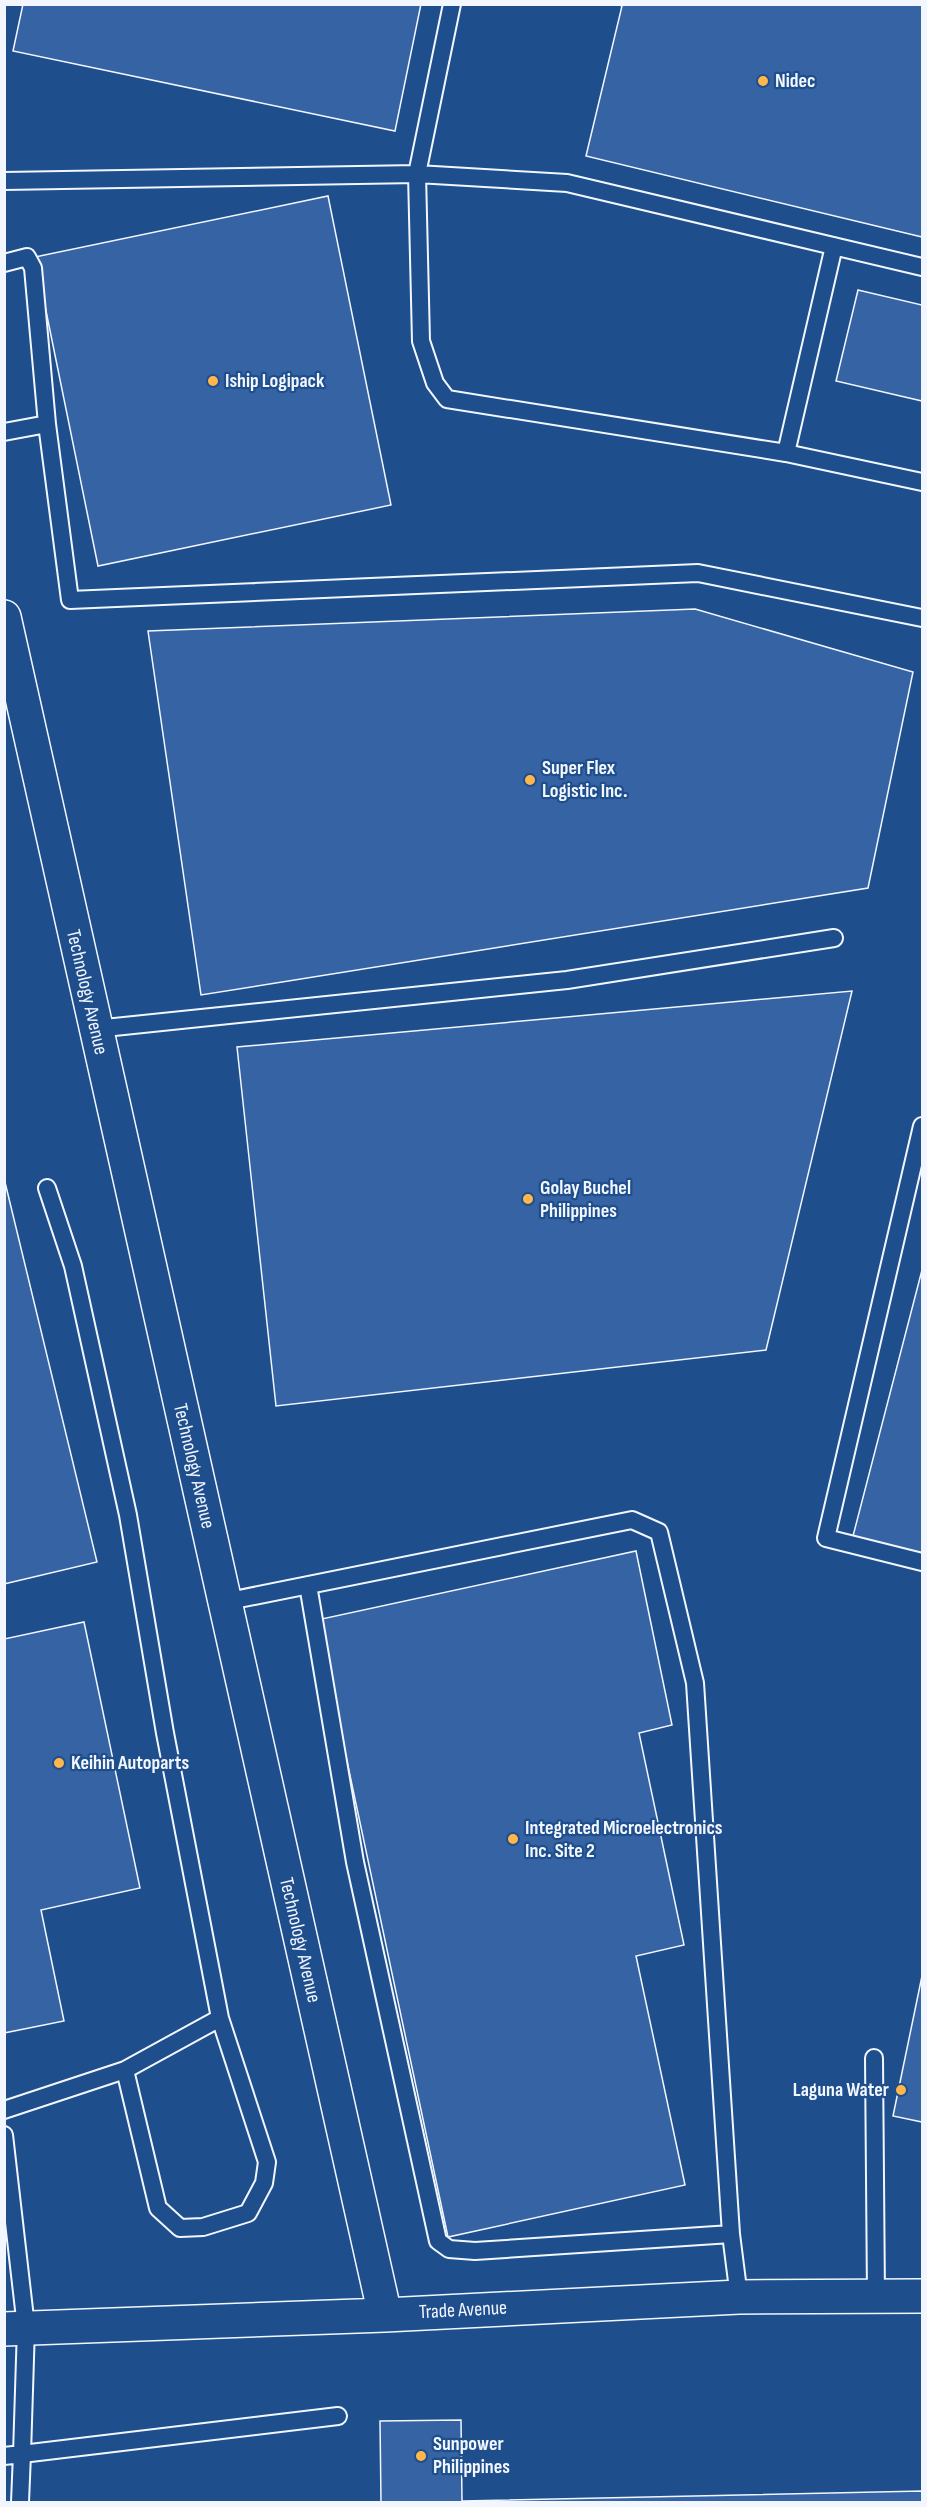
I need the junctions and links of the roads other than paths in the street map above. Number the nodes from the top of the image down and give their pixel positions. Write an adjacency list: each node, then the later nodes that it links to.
1 (452, 4): 2 (lane)
2 (417, 174): 3 (lane); 4 (lane); 9 (lane)
3 (4, 181)
4 (834, 246): 6 (lane); 9 (lane)
5 (4, 263): 7 (lane)
6 (922, 267)
7 (47, 424): 8 (lane); 12 (lane)
8 (4, 432)
9 (786, 453): 10 (lane)
10 (922, 482)
11 (4, 617): 14 (street, Technology Avenue)
12 (922, 618)
13 (834, 938): 14 (lane)
14 (95, 1029): 19 (street, Technology Avenue)
15 (922, 1126): 17 (lane)
16 (47, 1188): 20 (lane)
17 (922, 1562)
18 (308, 1585): 19 (lane); 26 (lane); 26 (lane)
19 (224, 1602): 30 (street, Technology Avenue)
20 (220, 2018): 22 (lane); 22 (lane)
21 (874, 2058): 29 (lane)
22 (125, 2070): 23 (lane)
23 (4, 2110)
24 (4, 2135): 25 (lane)
25 (8, 2192): 31 (lane)
26 (731, 2234): 28 (lane)
27 (922, 2296): 29 (street, Trade Avenue)
28 (739, 2297): 29 (street, Trade Avenue); 30 (street, Trade Avenue)
29 (876, 2298)
30 (385, 2315): 31 (street, Trade Avenue)
31 (15, 2328): 33 (lane)
32 (338, 2416): 33 (lane)
33 (22, 2454): 34 (lane); 35 (lane)
34 (4, 2456)
35 (20, 2502)

